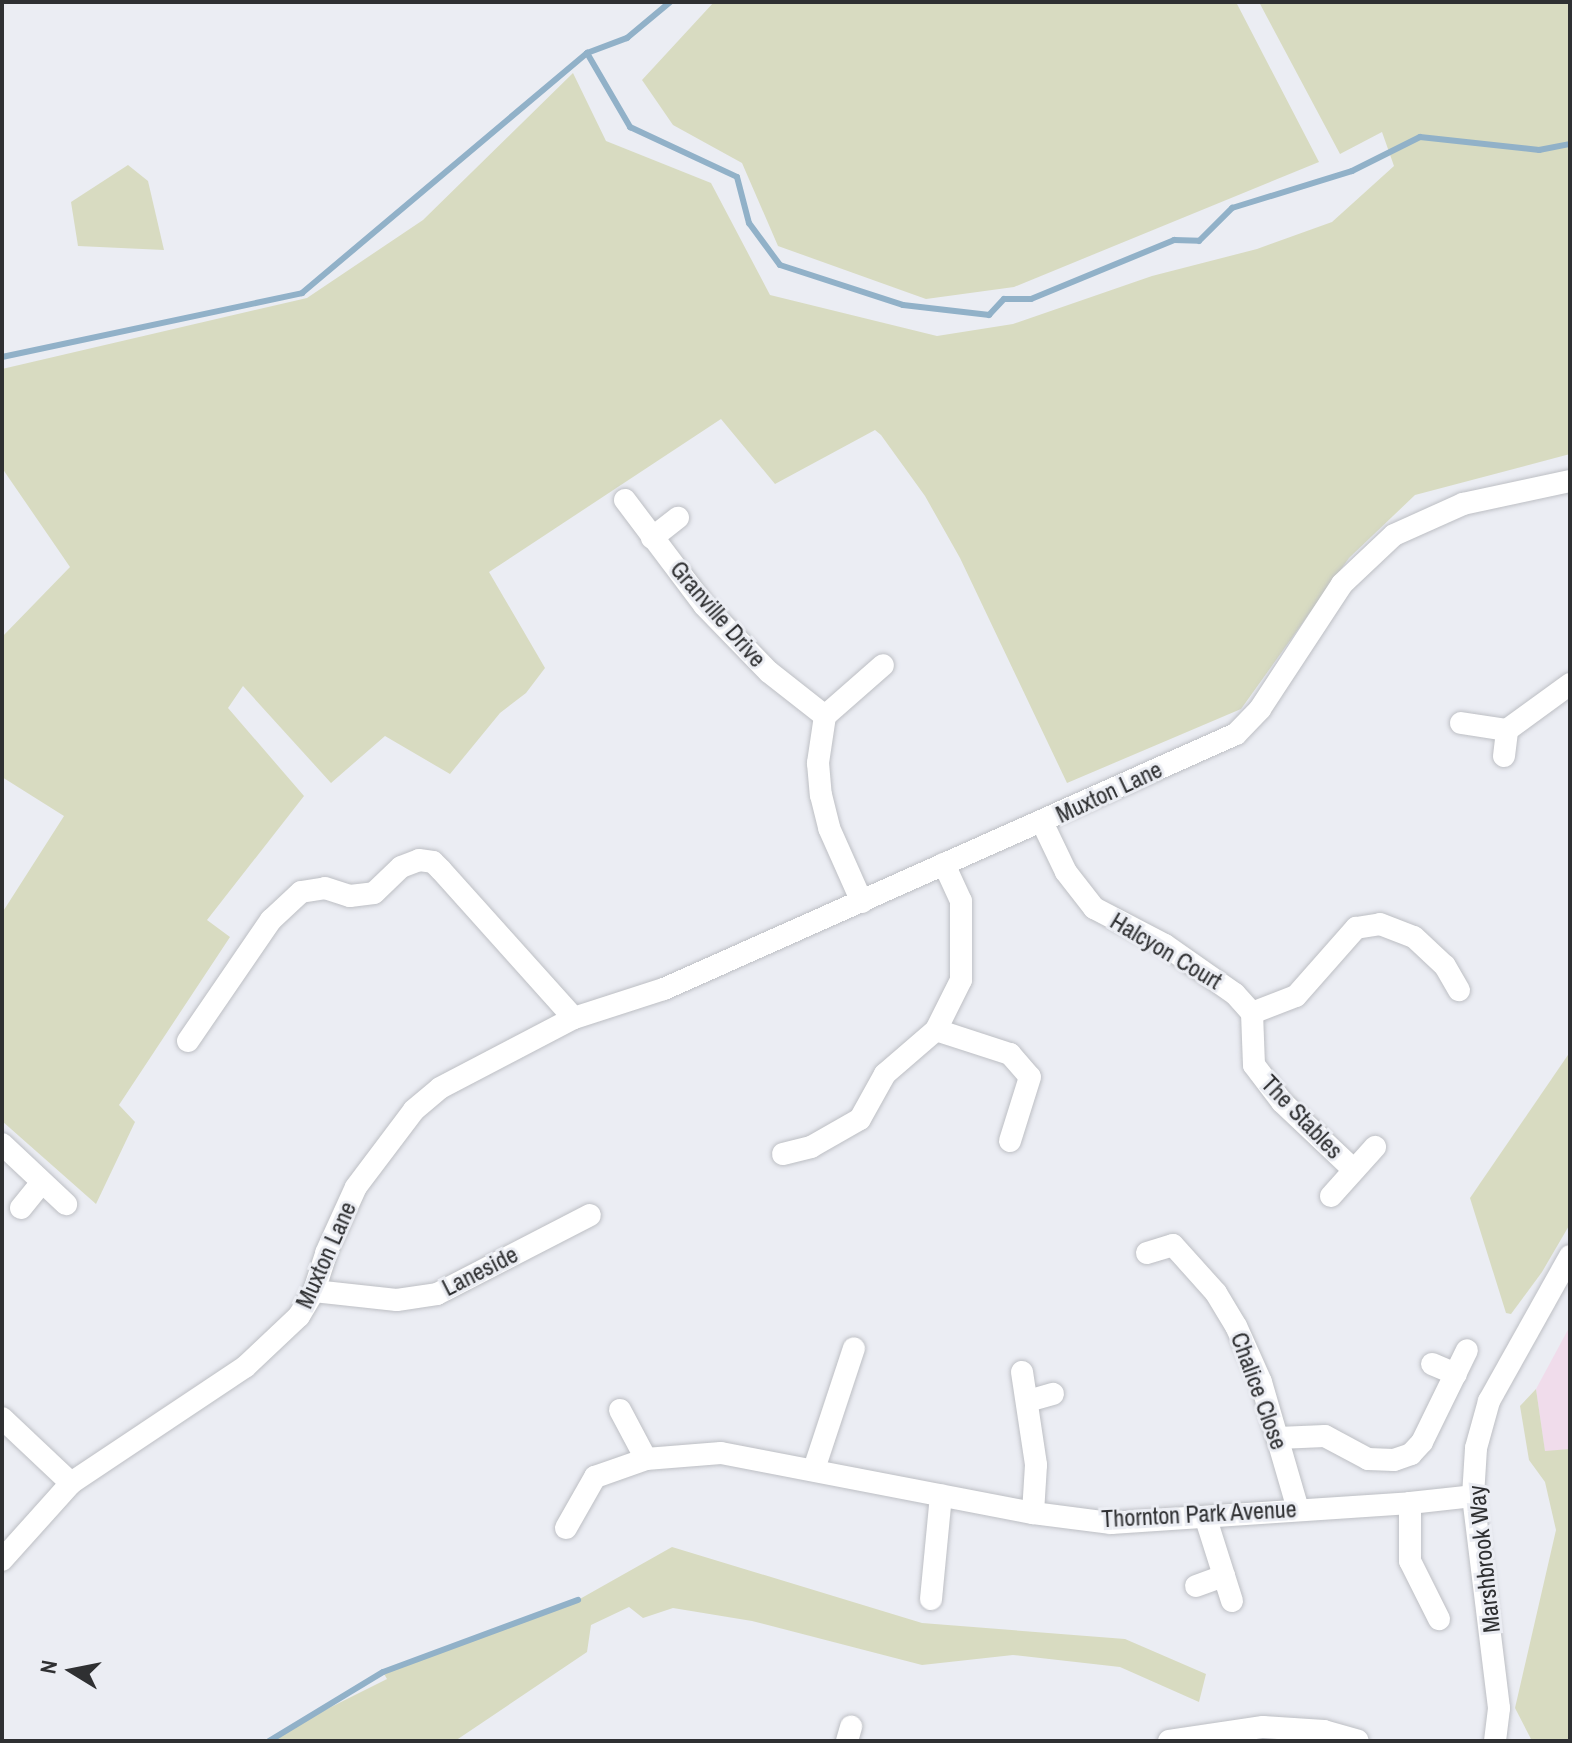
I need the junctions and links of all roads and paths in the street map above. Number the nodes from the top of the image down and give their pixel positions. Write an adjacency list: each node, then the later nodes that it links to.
1 (1570, 481): 11 (street, Muxton Lane)
2 (625, 500): 4 (street, Granville Drive)
3 (678, 518): 4 (street)
4 (652, 538): 7 (street, Granville Drive)
5 (883, 665): 7 (street)
6 (1570, 684): 9 (street)
7 (825, 716): 13 (street)
8 (1461, 723): 9 (street)
9 (1507, 730): 10 (street)
10 (1504, 756)
11 (1042, 822): 12 (street, Muxton Lane); 15 (street, Halcyon Court)
12 (944, 864): 13 (street, Muxton Lane); 17 (street)
13 (862, 902): 16 (street, Muxton Lane)
14 (1459, 990): 15 (street)
15 (1252, 1013): 23 (street, The Stables)
16 (574, 1018): 18 (street); 31 (street, Muxton Lane)
17 (936, 1030): 19 (street); 22 (street)
18 (188, 1041)
19 (1010, 1141)
20 (2, 1144): 24 (street)
21 (1375, 1147): 23 (street)
22 (783, 1154)
23 (1354, 1170): 25 (street)
24 (42, 1182): 26 (street); 27 (street)
25 (1331, 1196)
26 (66, 1204)
27 (21, 1208)
28 (590, 1215): 31 (street, Laneside)
29 (1147, 1253): 41 (street, Chalice Close)
30 (1570, 1256): 46 (street, Marshbrook Way)
31 (314, 1291): 44 (street, Muxton Lane)
32 (854, 1348): 43 (street)
33 (1467, 1350): 36 (street)
34 (1432, 1364): 36 (street)
35 (1022, 1372): 38 (street)
36 (1456, 1374): 41 (street)
37 (1053, 1394): 38 (street)
38 (1028, 1401): 49 (street)
39 (620, 1410): 42 (street)
40 (2, 1418): 44 (street)
41 (1278, 1438): 48 (street, Chalice Close)
42 (646, 1459): 43 (street, Thornton Park Avenue); 51 (street, Thornton Park Avenue)
43 (814, 1469): 45 (street, Thornton Park Avenue)
44 (71, 1483): 52 (street, Muxton Lane)
45 (941, 1495): 49 (street, Thornton Park Avenue); 55 (street)
46 (1473, 1496): 47 (street, Thornton Park Avenue); 60 (street, Marshbrook Way)
47 (1410, 1503): 48 (street, Thornton Park Avenue); 57 (street)
48 (1298, 1509): 50 (street, Thornton Park Avenue)
49 (1033, 1513): 50 (street, Thornton Park Avenue)
50 (1206, 1519): 53 (street)
51 (566, 1528)
52 (2, 1560)
53 (1224, 1576): 54 (street); 56 (street)
54 (1196, 1586)
55 (931, 1599)
56 (1232, 1601)
57 (1439, 1619)
58 (1169, 1741): 59 (street)
59 (1358, 1741)
60 (1495, 1741)

